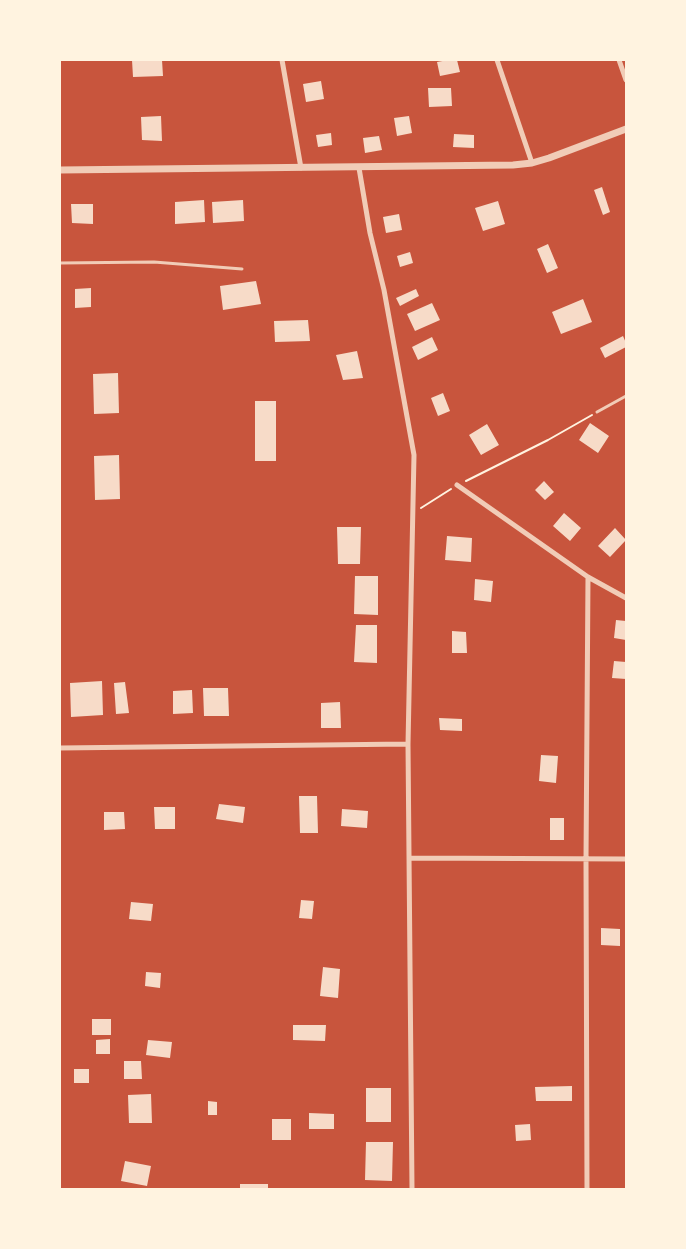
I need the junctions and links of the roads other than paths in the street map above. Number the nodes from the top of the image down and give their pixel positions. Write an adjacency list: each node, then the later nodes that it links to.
1 (282, 60): 7 (street)
2 (496, 60): 6 (street)
3 (619, 60): 4 (street)
4 (626, 80)
5 (626, 129): 6 (street)
6 (532, 163): 8 (street)
7 (301, 168): 8 (street); 9 (street)
8 (359, 168): 17 (street)
9 (60, 170)
10 (60, 263): 11 (lane)
11 (242, 269)
12 (626, 396): 13 (lane)
13 (597, 412)
14 (457, 485): 15 (street)
15 (588, 577): 16 (street); 20 (street)
16 (626, 598)
17 (408, 744): 18 (street); 19 (street)
18 (60, 748)
19 (409, 858): 20 (street); 22 (street)
20 (586, 859): 21 (street); 23 (street)
21 (626, 859)
22 (412, 1189)
23 (587, 1189)

